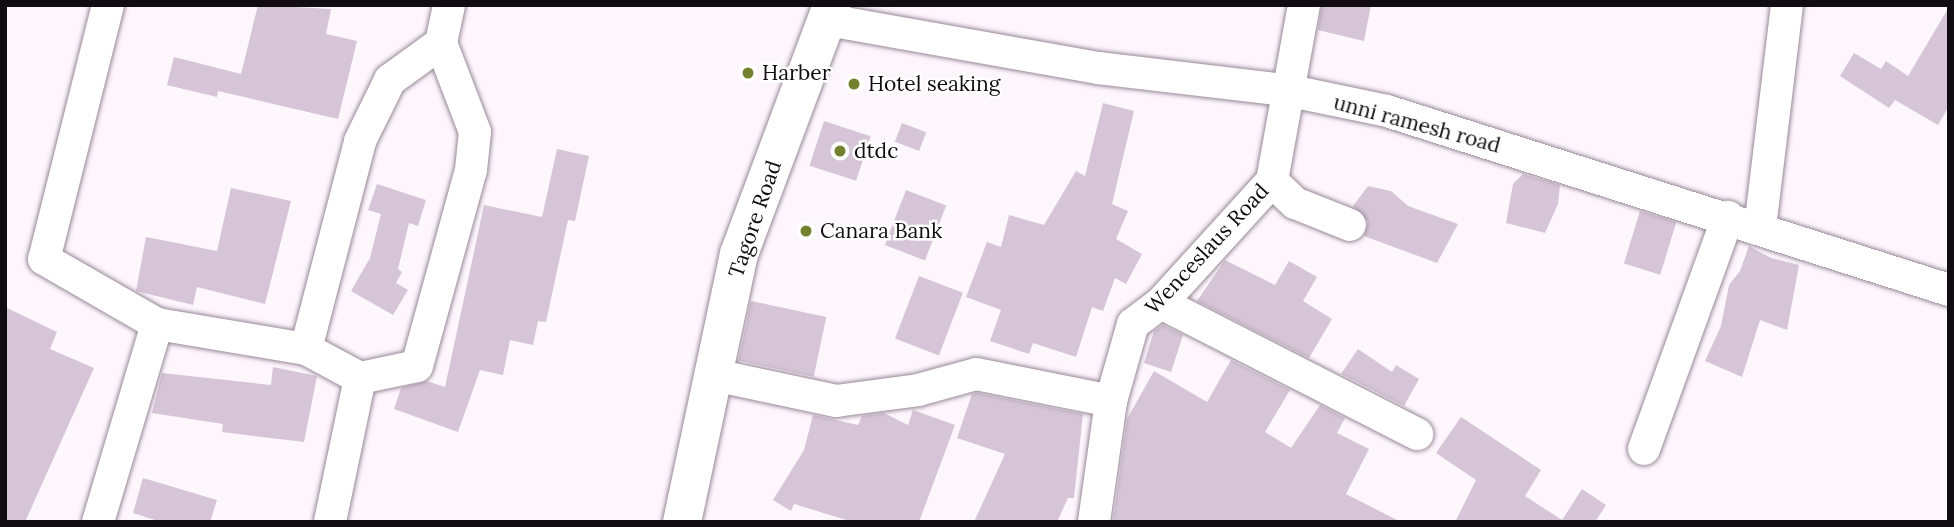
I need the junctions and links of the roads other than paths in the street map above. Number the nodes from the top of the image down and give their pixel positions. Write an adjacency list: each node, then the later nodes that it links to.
1 (108, 5): 14 (street)
2 (449, 5): 6 (street)
3 (1304, 5): 7 (street, Wenceslaus Road)
4 (1787, 5): 11 (street)
5 (830, 13): 7 (street, unni ramesh road); 16 (main road, Tagore Road)
6 (441, 43): 15 (street); 17 (street)
7 (1286, 90): 8 (street, Wenceslaus Road); 9 (street, unni ramesh road)
8 (1272, 181): 10 (street); 13 (street, Wenceslaus Road)
9 (1728, 217): 11 (street, unni ramesh road); 20 (street)
10 (1350, 225)
11 (1760, 228): 12 (street, unni ramesh road)
12 (1949, 290)
13 (1161, 303): 18 (street, Wenceslaus Road); 19 (street)
14 (157, 324): 15 (street); 21 (street)
15 (306, 349): 17 (street)
16 (714, 375): 18 (street); 23 (main road, Tagore Road)
17 (360, 378): 22 (street)
18 (1111, 401): 24 (street, Wenceslaus Road)
19 (1417, 434)
20 (1644, 449)
21 (98, 522)
22 (330, 522)
23 (682, 522)
24 (1094, 522)

